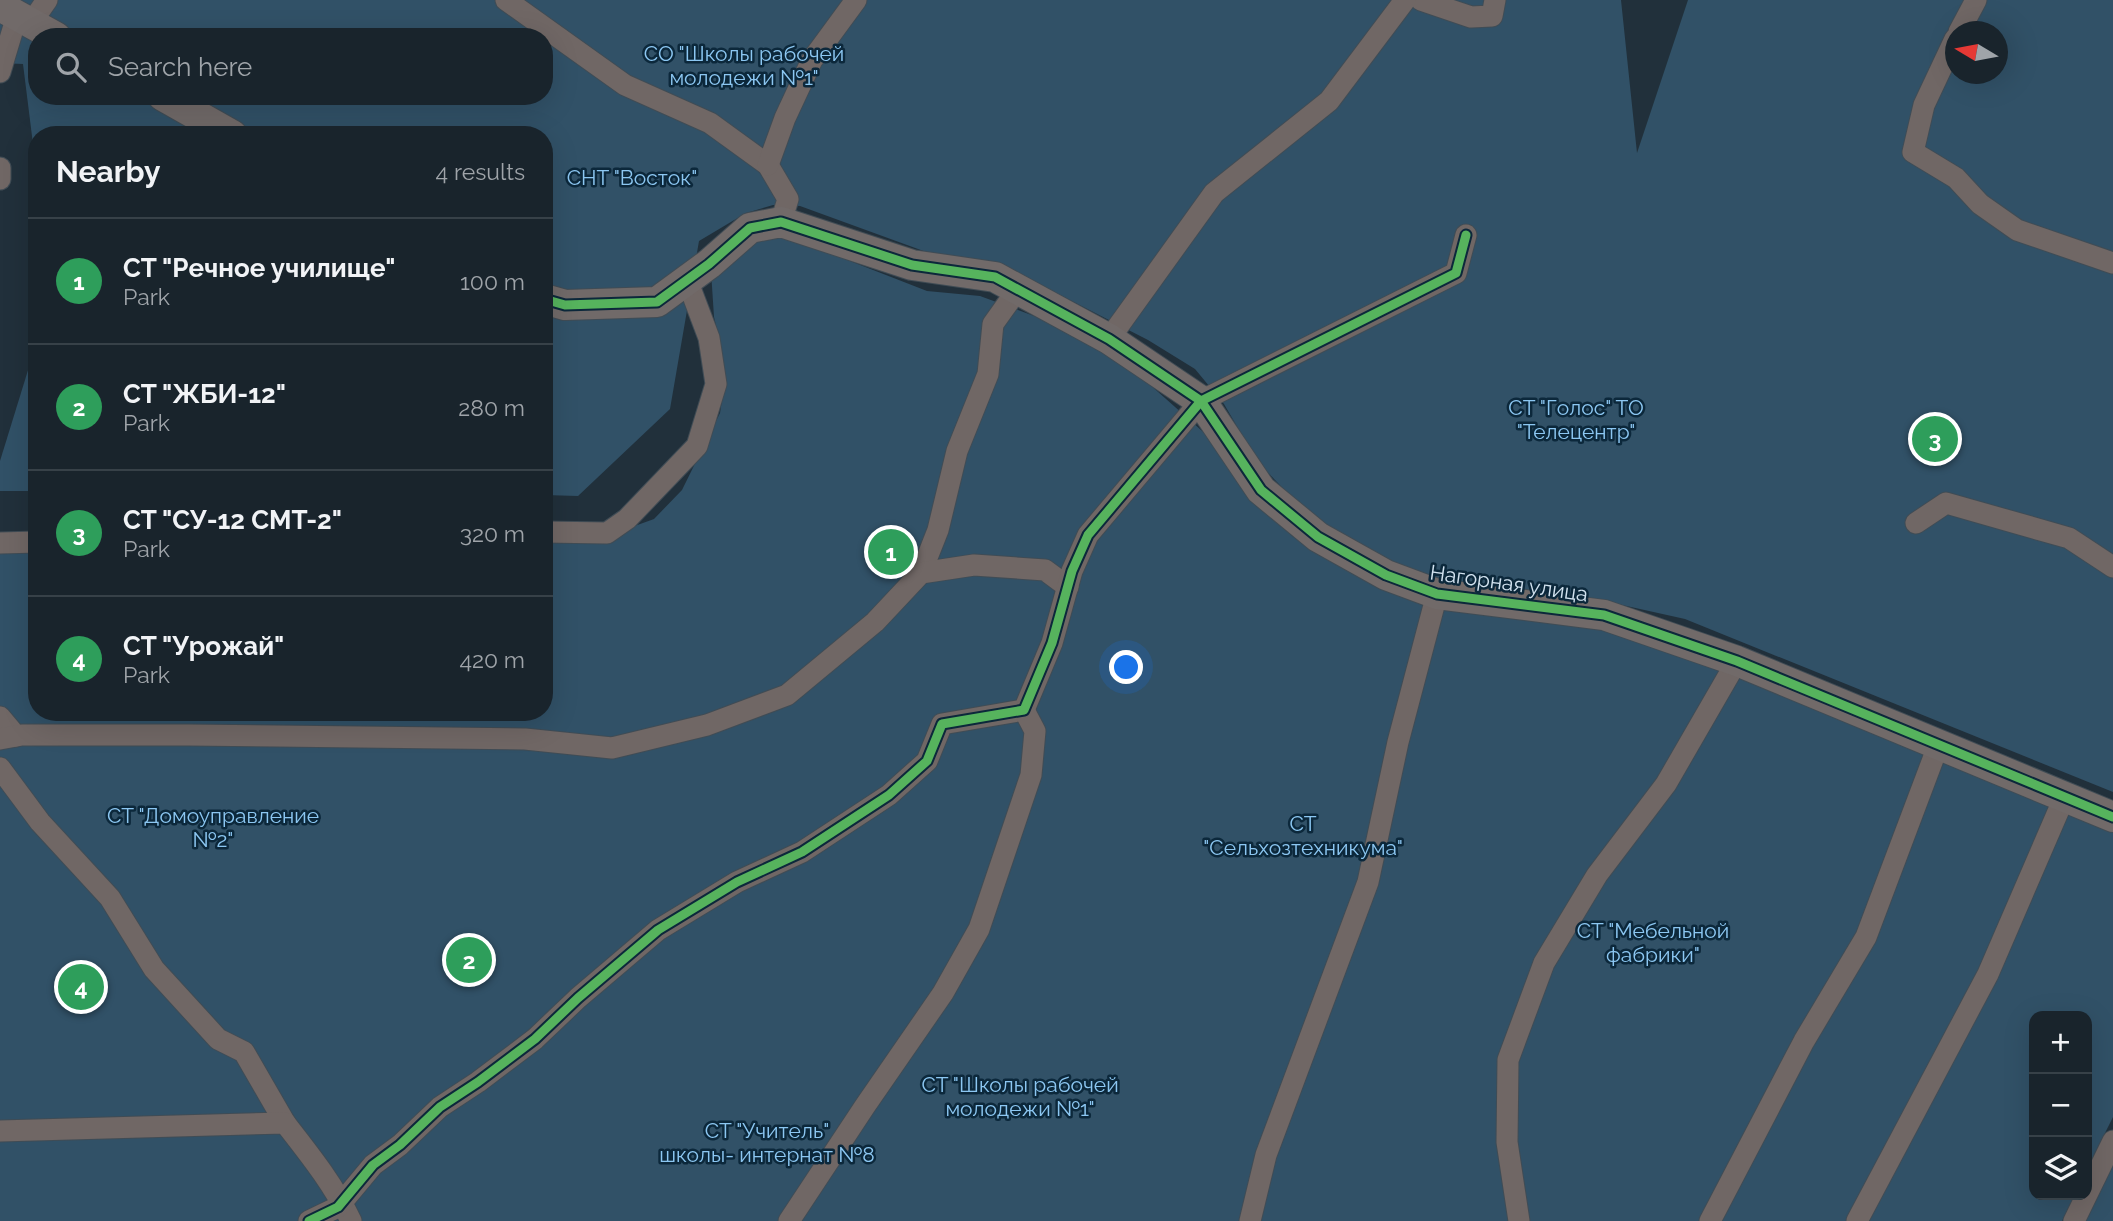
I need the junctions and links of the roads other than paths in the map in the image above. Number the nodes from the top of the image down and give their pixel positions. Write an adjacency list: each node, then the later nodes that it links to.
1 (506, 0): 9 (street)
2 (856, 0): 15 (street)
3 (1405, 0): 24 (street)
4 (1420, 0): 5 (street)
5 (1495, 0)
6 (1976, 0): 8 (street)
7 (31, 16): 12 (street)
8 (1965, 21)
9 (545, 28)
10 (553, 34): 15 (street)
11 (1945, 61): 20 (street)
12 (0, 72)
13 (179, 105): 14 (street)
14 (216, 126)
15 (768, 165): 18 (street)
16 (0, 168): 17 (street)
17 (0, 179)
18 (781, 222): 21 (street); 22 (street, Нагорная улица)
19 (1466, 235): 25 (street)
20 (2113, 263)
21 (687, 280): 23 (street); 27 (street)
22 (1018, 289): 24 (street, Нагорная улица); 31 (street)
23 (553, 302)
24 (1109, 339): 25 (street, Нагорная улица)
25 (1201, 401): 32 (street); 33 (street, Нагорная улица)
26 (1916, 523): 30 (street)
27 (553, 532)
28 (28, 542): 29 (street)
29 (0, 543)
30 (2113, 567)
31 (921, 573): 32 (street); 37 (street)
32 (1068, 587): 35 (street)
33 (1437, 594): 34 (street, Нагорная улица); 48 (street)
34 (1737, 661): 38 (street, Нагорная улица); 49 (street)
35 (1024, 710): 45 (street); 47 (street)
36 (0, 717): 37 (street)
37 (8, 738)
38 (1938, 746): 40 (street, Нагорная улица); 50 (street)
39 (0, 768): 42 (street)
40 (2064, 798): 41 (street, Нагорная улица); 51 (street)
41 (2113, 817)
42 (285, 1124): 43 (street); 45 (street)
43 (0, 1131)
44 (2113, 1141): 52 (street)
45 (346, 1212): 46 (street)
46 (309, 1221)
47 (789, 1221)
48 (1250, 1221)
49 (1519, 1221)
50 (1710, 1221)
51 (1857, 1221)
52 (2074, 1221)

